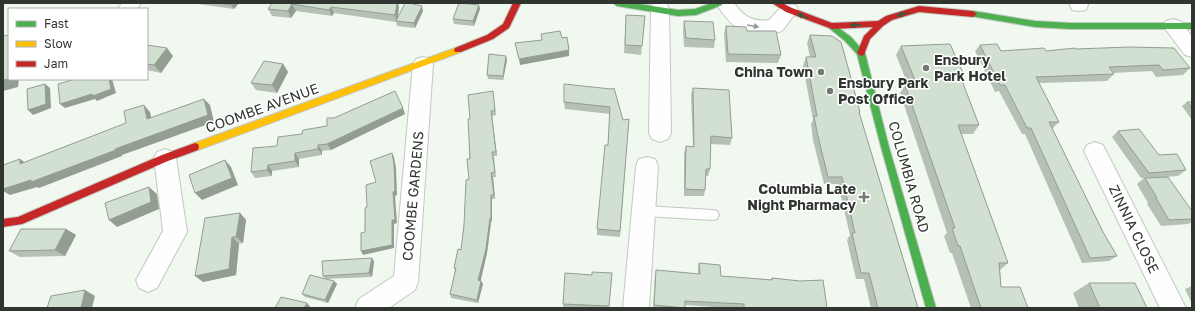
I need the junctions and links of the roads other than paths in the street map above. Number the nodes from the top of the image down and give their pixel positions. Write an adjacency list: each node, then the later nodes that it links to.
1 (517, 3): 14 (street, COOMBE AVENUE)
2 (617, 3): 7 (street)
3 (719, 3): 7 (street)
4 (725, 3): 6 (street, one-way to 6)
5 (937, 3): 8 (street)
6 (783, 7): 10 (street, one-way to 6)
7 (660, 10): 15 (street)
8 (969, 13): 9 (street, one-way to 9); 11 (street)
9 (880, 24): 10 (street, one-way to 10); 13 (street)
10 (832, 26): 13 (street, COLUMBIA ROAD)
11 (1183, 26): 12 (street)
12 (1192, 50)
13 (861, 53): 25 (street, COLUMBIA ROAD)
14 (423, 64): 17 (street, COOMBE AVENUE); 23 (street, COOMBE GARDENS)
15 (660, 132)
16 (1095, 151): 26 (street, ZINNIA CLOSE)
17 (166, 158): 21 (street, COOMBE AVENUE); 22 (street)
18 (647, 166): 19 (street)
19 (644, 211): 20 (lane); 24 (street)
20 (712, 215)
21 (3, 223)
22 (148, 280)
23 (368, 308)
24 (636, 308)
25 (931, 308)
26 (1173, 308)

